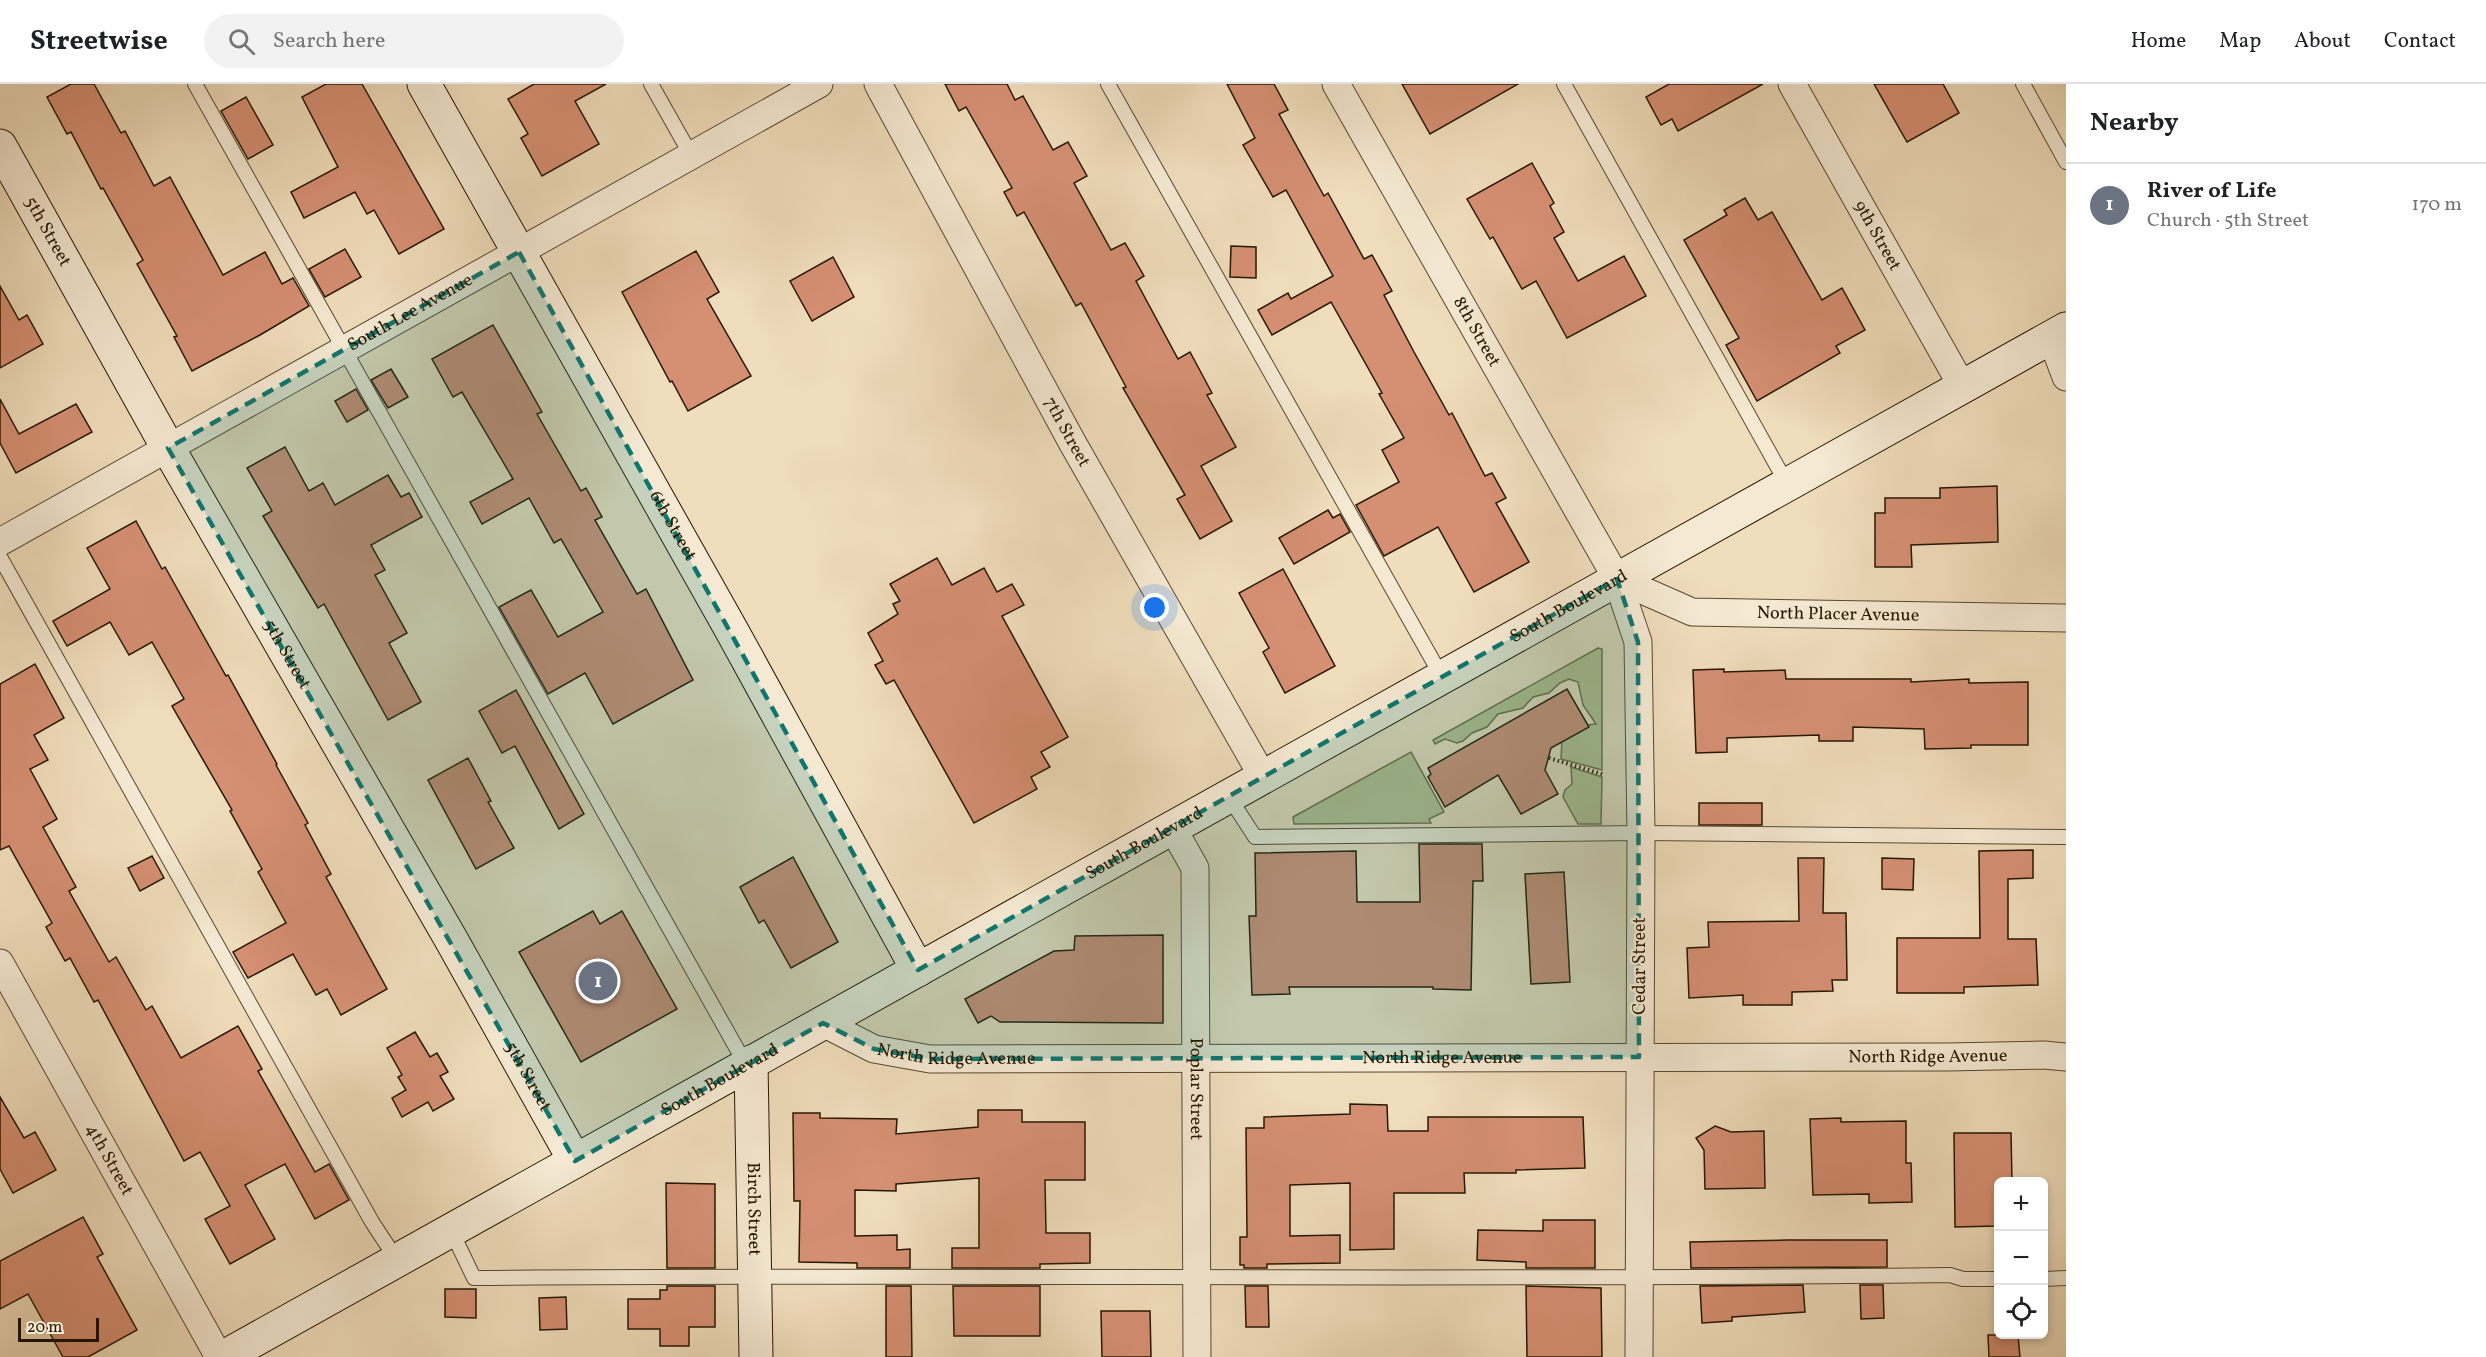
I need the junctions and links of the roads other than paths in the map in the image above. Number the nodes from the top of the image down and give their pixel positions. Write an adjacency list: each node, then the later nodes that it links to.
1 (195, 84): 16 (lane)
2 (424, 84): 14 (street, 6th Street)
3 (651, 84): 12 (lane)
4 (819, 84): 12 (street, South Lee Avenue)
5 (878, 84): 26 (street, 7th Street)
6 (1108, 84): 25 (lane)
7 (1336, 84): 23 (street, 8th Street)
8 (1564, 84): 20 (lane)
9 (1792, 84): 18 (street, 9th Street)
10 (2023, 84): 13 (lane)
11 (0, 146): 19 (street, 5th Street)
12 (691, 155): 14 (street, South Lee Avenue)
13 (2066, 162)
14 (519, 252): 16 (street, South Lee Avenue); 32 (street, 6th Street)
15 (2058, 333): 17 (street); 18 (street, South Boulevard)
16 (342, 350): 19 (street, South Lee Avenue); 37 (lane)
17 (2066, 377)
18 (1962, 386): 20 (street, South Boulevard)
19 (168, 448): 21 (street, South Lee Avenue); 38 (street, 5th Street)
20 (1787, 484): 23 (street, South Boulevard)
21 (0, 542)
22 (0, 557): 40 (lane)
23 (1617, 579): 24 (street, North Placer Avenue); 25 (street, South Boulevard); 29 (street, Cedar Street)
24 (2066, 618)
25 (1442, 677): 26 (street, South Boulevard)
26 (1263, 777): 27 (street, South Boulevard)
27 (1229, 796): 28 (street, South Boulevard); 29 (lane)
28 (1172, 827): 32 (street, South Boulevard); 36 (street, Poplar Street)
29 (1641, 833): 30 (lane); 34 (street, Cedar Street)
30 (2066, 837)
31 (0, 963): 47 (street, 4th Street)
32 (918, 970): 33 (street, South Boulevard)
33 (823, 1023): 36 (street, North Ridge Avenue); 37 (street, South Boulevard)
34 (1639, 1057): 35 (street, North Ridge Avenue); 36 (street, North Ridge Avenue); 44 (street, Cedar Street)
35 (2066, 1057)
36 (1196, 1058): 42 (street, Poplar Street)
37 (749, 1064): 38 (street, South Boulevard); 41 (street, Birch Street)
38 (575, 1161): 39 (street, South Boulevard)
39 (451, 1230): 40 (street, South Boulevard); 41 (lane)
40 (397, 1260): 48 (street, South Boulevard)
41 (755, 1275): 42 (lane); 49 (street, Birch Street)
42 (1197, 1277): 44 (lane); 50 (street, Poplar Street)
43 (2066, 1278): 46 (lane)
44 (1638, 1279): 45 (lane); 51 (street, Cedar Street)
45 (1994, 1279)
46 (2048, 1280)
47 (219, 1357)
48 (224, 1357)
49 (756, 1357)
50 (1197, 1357)
51 (1639, 1357)

